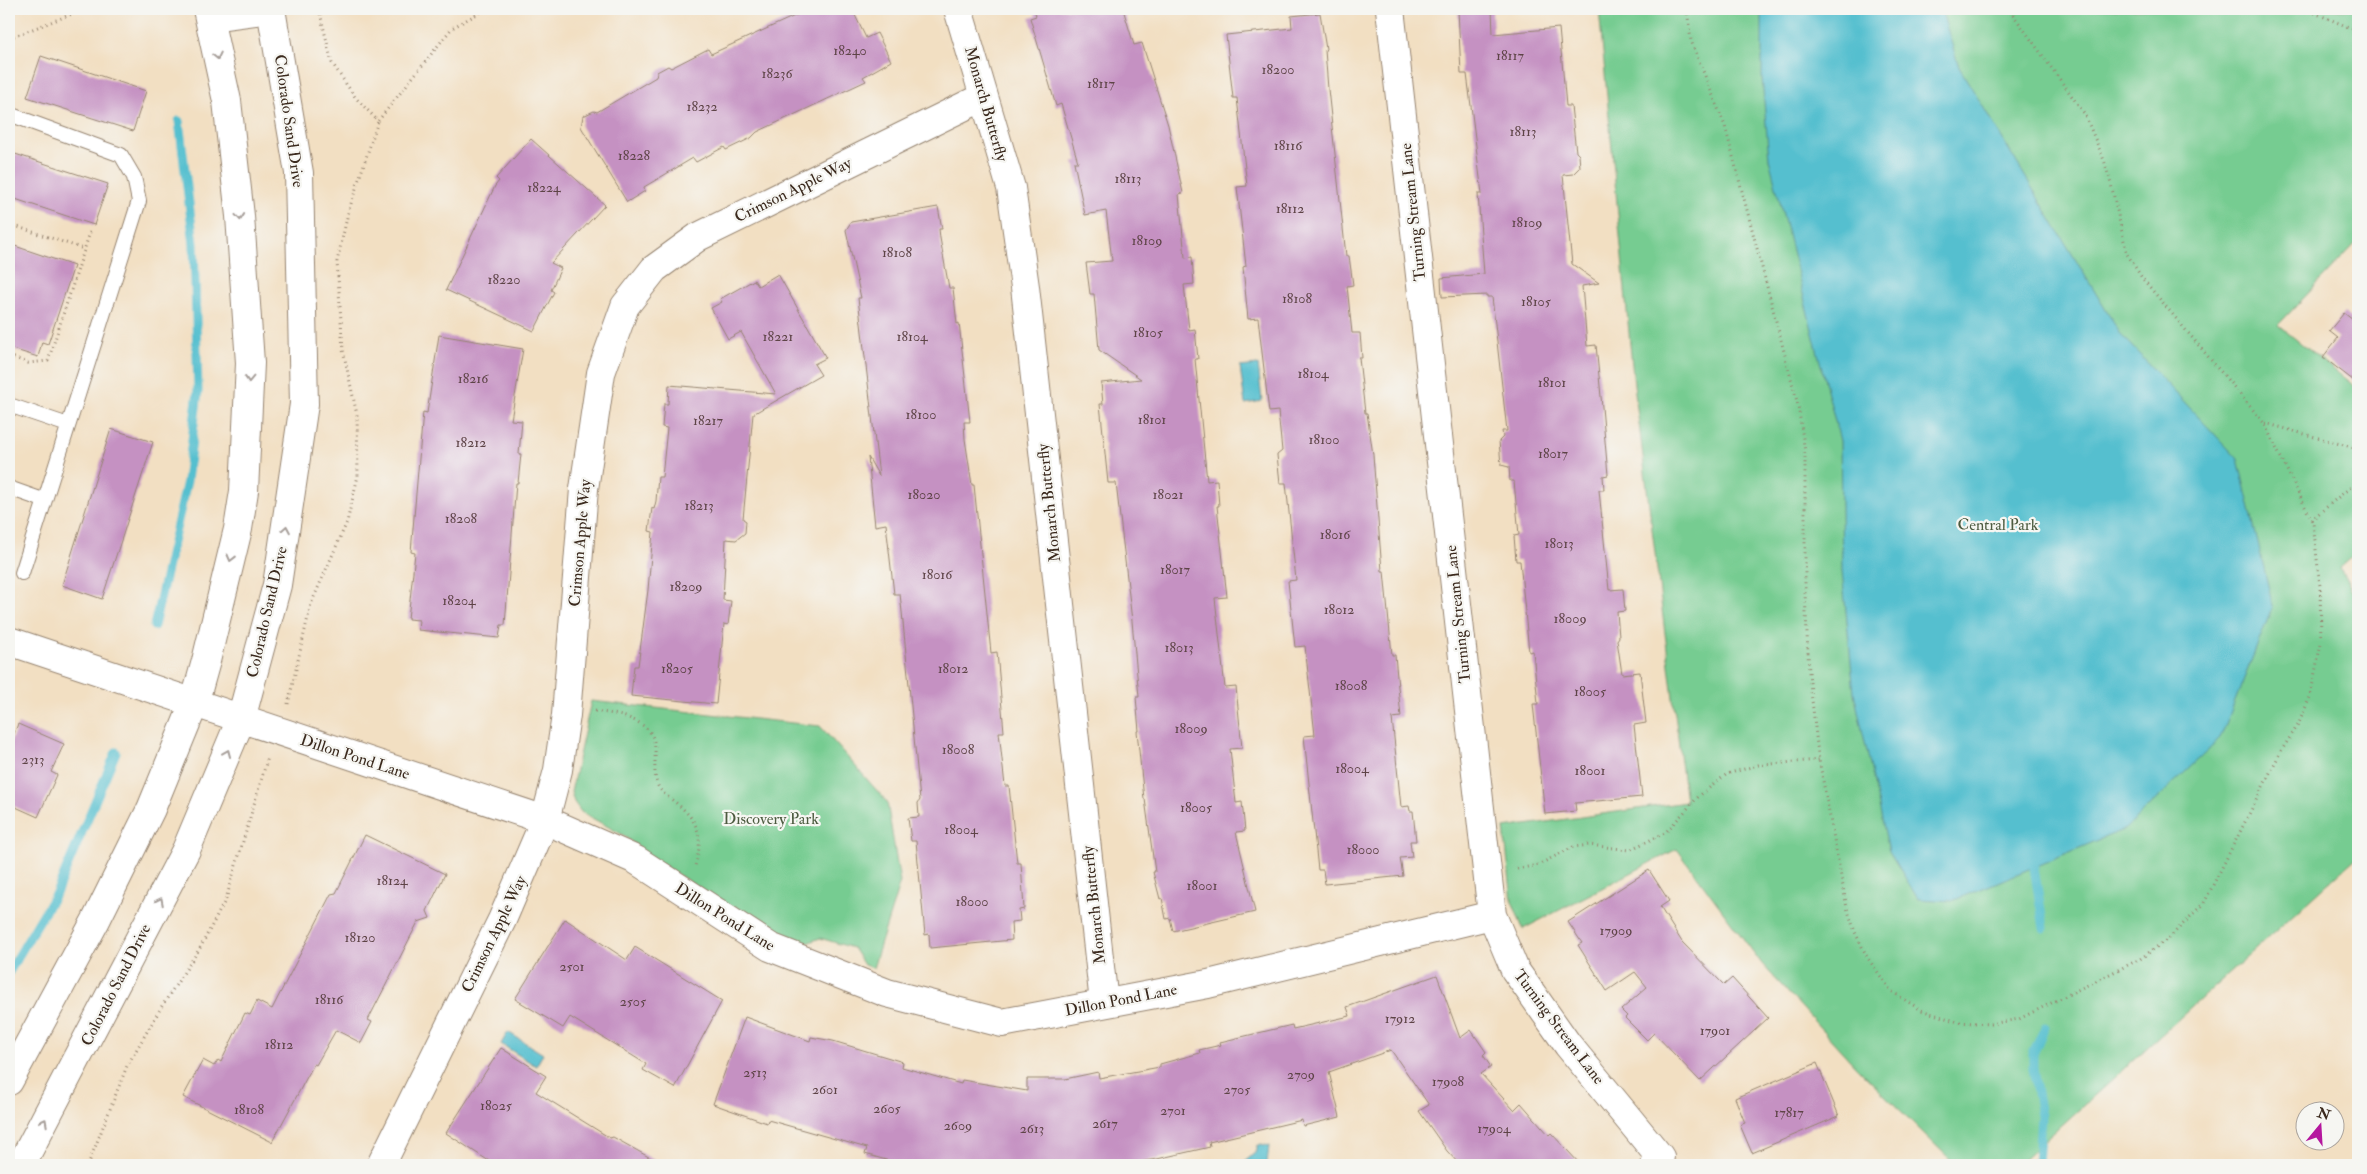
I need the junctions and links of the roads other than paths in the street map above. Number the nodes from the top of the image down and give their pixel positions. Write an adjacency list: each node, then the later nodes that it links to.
1 (271, 9): 4 (street); 14 (street, Colorado Sand Drive, one-way to 1)
2 (958, 9): 5 (street, Monarch Butterfly)
3 (1390, 9): 16 (street, Turning Stream Lane)
4 (208, 13): 13 (street, one-way to 13)
5 (984, 97): 15 (street, Crimson Apple Way); 17 (street, Monarch Butterfly)
6 (9, 114): 8 (lane)
7 (9, 405): 8 (lane)
8 (68, 425): 10 (lane)
9 (9, 488): 10 (lane)
10 (43, 500): 11 (lane)
11 (22, 573)
12 (9, 642): 13 (street, Dillon Pond Lane)
13 (194, 704): 14 (street, Dillon Pond Lane); 18 (street)
14 (241, 719): 15 (street, Dillon Pond Lane); 19 (street, Colorado Sand Drive, one-way to 14)
15 (545, 820): 17 (street, Dillon Pond Lane); 20 (street, Crimson Apple Way)
16 (1492, 915): 17 (street, Dillon Pond Lane); 21 (street, Turning Stream Lane)
17 (1104, 1003)
18 (9, 1081)
19 (21, 1165)
20 (381, 1165)
21 (1655, 1165)

